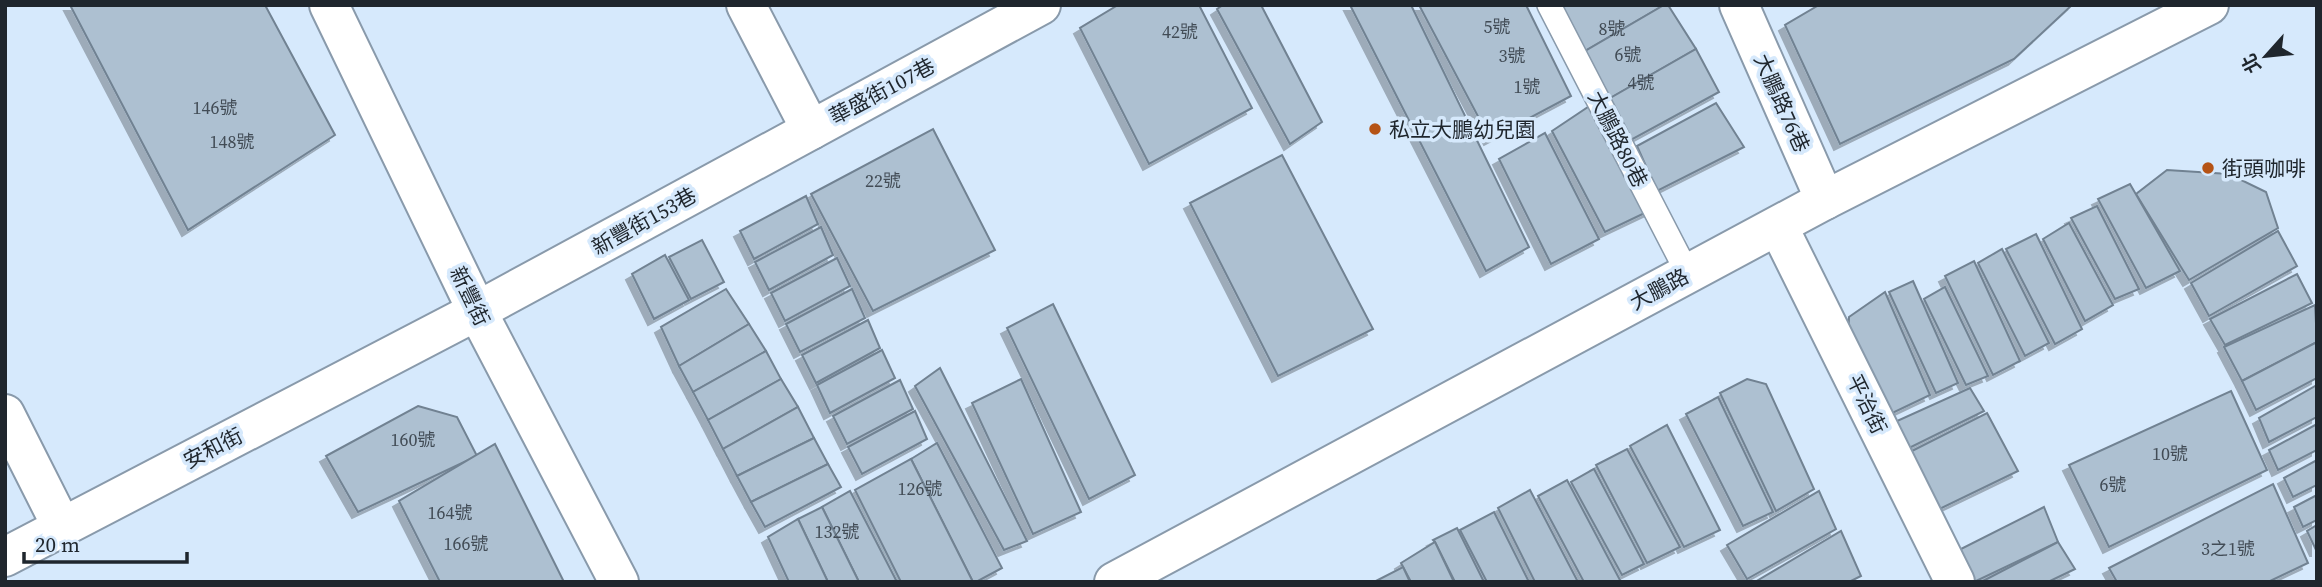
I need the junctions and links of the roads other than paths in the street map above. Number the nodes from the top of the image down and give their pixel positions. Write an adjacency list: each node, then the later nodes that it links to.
1 (329, 5): 11 (street, 新豐街)
2 (746, 5): 7 (street, 華盛街107巷)
3 (1041, 5): 7 (street, 華盛街107巷)
4 (1549, 5): 10 (lane, 大鵬路80巷)
5 (1740, 5): 8 (street, 大鵬路76巷)
6 (2209, 5): 8 (street, 大鵬路)
7 (811, 130): 11 (street, 新豐街153巷)
8 (1825, 200): 9 (street, 大鵬路)
9 (1778, 226): 10 (street, 大鵬路); 17 (street, 平治街)
10 (1688, 274): 16 (street, 大鵬路)
11 (477, 312): 13 (street, 安和街); 15 (street, 新豐街)
12 (5, 414): 13 (street)
13 (62, 527): 14 (street, 安和街)
14 (5, 557)
15 (619, 582)
16 (1114, 582)
17 (1955, 582)

